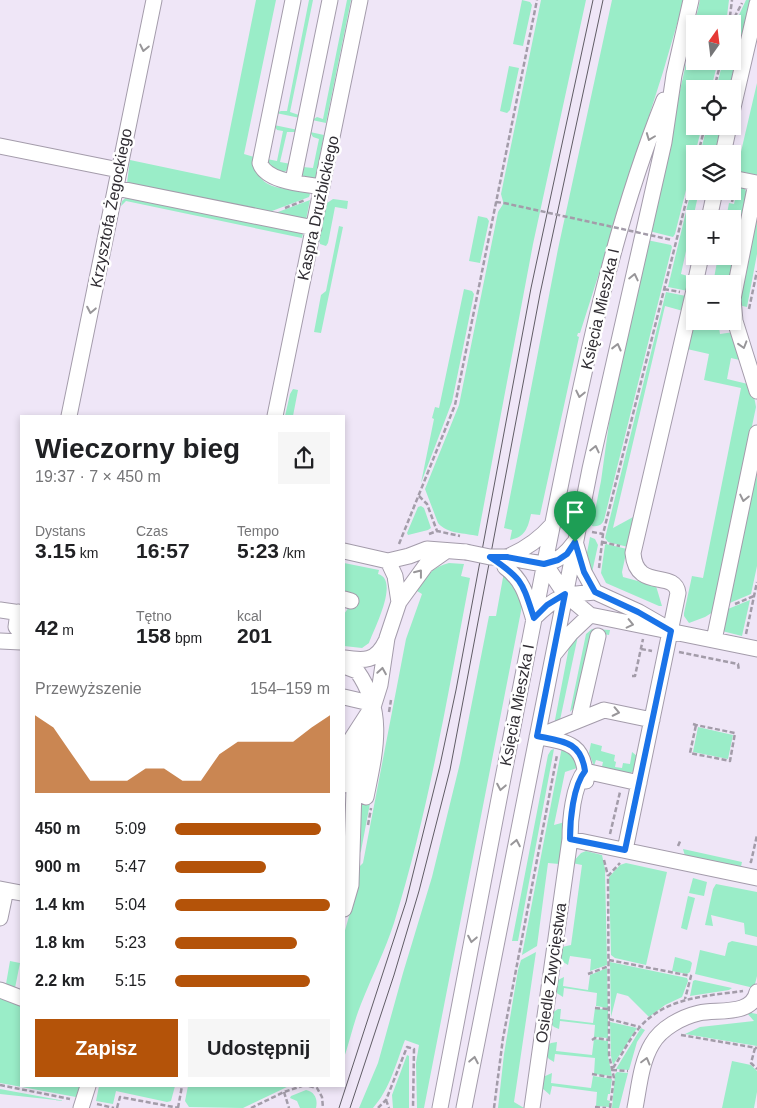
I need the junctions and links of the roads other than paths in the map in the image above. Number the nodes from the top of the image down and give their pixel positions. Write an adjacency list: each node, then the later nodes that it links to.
1 (154, 0): 10 (street, Krzysztofa Żegockiego, one-way to 10)
2 (293, 0): 12 (street)
3 (330, 0): 12 (street)
4 (360, 0): 13 (street, Kaspra Drużbickiego)
5 (691, 0): 7 (street, Księcia Mieszka I)
6 (757, 4): 8 (street)
7 (674, 75): 21 (street, Księcia Mieszka I, one-way to 21); 22 (street, Księcia Mieszka I, one-way to 7)
8 (739, 80)
9 (0, 146): 10 (street)
10 (119, 170): 14 (street, Krzysztofa Żegockiego)
11 (741, 180): 17 (street, one-way to 17)
12 (293, 181): 13 (street)
13 (322, 187): 15 (street, Kaspra Drużbickiego)
14 (116, 188): 15 (street); 18 (street, Krzysztofa Żegockiego, one-way to 18)
15 (314, 228): 19 (street, Kaspra Drużbickiego)
16 (686, 315): 35 (street)
17 (757, 391)
18 (69, 415)
19 (275, 415)
20 (757, 433): 39 (street, one-way to 39)
21 (553, 524): 26 (street); 27 (street, Księcia Mieszka I)
22 (575, 542): 27 (street); 28 (street); 29 (street, Księcia Mieszka I)
23 (345, 551): 25 (street)
24 (446, 551): 25 (street); 26 (street, bridge); 30 (street, one-way to 24)
25 (388, 560): 30 (street)
26 (506, 562): 27 (street); 34 (street)
27 (544, 564): 29 (street); 34 (street, Księcia Mieszka I)
28 (595, 592): 29 (street); 35 (street)
29 (565, 594): 33 (street); 34 (street); 43 (street, Księcia Mieszka I)
30 (399, 602): 38 (street)
31 (0, 610): 32 (street)
32 (20, 612): 36 (street)
33 (590, 615): 35 (street, one-way to 35); 43 (street)
34 (534, 618): 67 (street, Księcia Mieszka I, one-way to 67)
35 (671, 631): 39 (street); 49 (street)
36 (20, 632)
37 (598, 636): 48 (street)
38 (387, 638): 44 (street); 47 (street, one-way to 38)
39 (714, 640): 42 (street)
40 (0, 641): 41 (street)
41 (20, 642)
42 (757, 649)
43 (552, 657): 50 (street, Księcia Mieszka I)
44 (345, 658)
45 (345, 666): 47 (street)
46 (345, 697): 47 (street)
47 (374, 704): 52 (street); 54 (street); 60 (street)
48 (579, 719): 49 (street, one-way to 49); 50 (street)
49 (652, 720): 53 (street)
50 (537, 736): 51 (street); 68 (street, Księcia Mieszka I, one-way to 50)
51 (588, 774): 53 (street); 55 (street, Osiedle Zwycięstwa)
52 (345, 779)
53 (638, 788): 56 (street)
54 (366, 797)
55 (570, 839): 56 (street); 69 (street, Osiedle Zwycięstwa)
56 (625, 855): 57 (street)
57 (757, 878)
58 (20, 893): 59 (street)
59 (2, 894): 61 (street)
60 (345, 906)
61 (0, 918)
62 (0, 990): 64 (street)
63 (757, 992): 70 (street, one-way to 63)
64 (20, 998)
65 (88, 1087): 66 (street)
66 (82, 1105)
67 (440, 1108)
68 (464, 1108)
69 (532, 1108)
70 (635, 1108)

